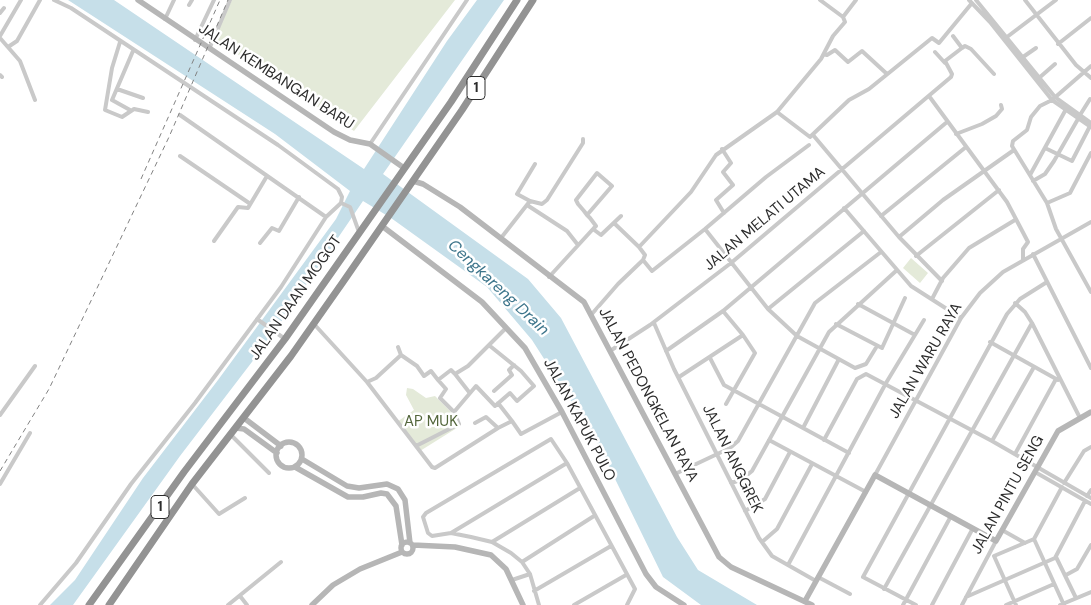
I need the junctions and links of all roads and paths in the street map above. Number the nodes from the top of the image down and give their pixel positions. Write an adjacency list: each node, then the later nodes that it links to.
1 (21, 0): 25 (street)
2 (40, 0): 30 (street)
3 (54, 0): 28 (street)
4 (140, 0): 23 (main road, JALAN KEMBANGAN BARU)
5 (174, 0): 23 (street)
6 (192, 0): 17 (street)
7 (214, 0): 27 (street)
8 (230, 0): 31 (street)
9 (467, 0): 64 (street)
10 (517, 0): 76 (highway, JALAN DAAN MOGOT / 1)
11 (533, 0): 79 (highway, JALAN DAAN MOGOT / 1)
12 (820, 0): 21 (street)
13 (856, 0): 21 (street)
14 (1025, 0): 20 (street)
15 (1056, 0): 20 (street)
16 (973, 1): 26 (street); 42 (street); 49 (street)
17 (189, 5)
18 (4, 8): 19 (street)
19 (0, 13)
20 (1036, 15): 26 (street); 29 (street)
21 (843, 17): 36 (street)
22 (1091, 18): 29 (street)
23 (165, 19): 27 (main road, JALAN KEMBANGAN BARU)
24 (953, 36): 32 (street)
25 (0, 37): 30 (street)
26 (1008, 37): 37 (street)
27 (195, 40): 31 (main road, JALAN KEMBANGAN BARU)
28 (120, 42): 34 (street); 55 (street)
29 (1058, 44): 41 (street)
30 (8, 47): 51 (street)
31 (210, 47): 64 (main road, JALAN KEMBANGAN BARU)
32 (962, 48): 38 (street); 43 (street)
33 (1036, 48): 37 (street)
34 (133, 51): 46 (street); 85 (street)
35 (934, 52): 38 (street)
36 (824, 54): 42 (street); 56 (street)
37 (1023, 57): 44 (street)
38 (944, 63): 47 (street, JALAN MELATI UTAMA)
39 (1055, 64): 44 (street)
40 (1091, 66): 41 (street)
41 (1083, 72): 45 (street); 49 (street)
42 (887, 74): 62 (street)
43 (994, 74)
44 (1039, 78): 49 (street)
45 (1091, 78)
46 (117, 89): 48 (street); 53 (street)
47 (929, 96): 59 (street); 74 (street, JALAN MELATI UTAMA)
48 (143, 98)
49 (1054, 99): 54 (street); 58 (street); 69 (street)
50 (1090, 99): 58 (street)
51 (35, 100)
52 (1001, 105): 61 (street)
53 (130, 110)
54 (1065, 110): 58 (street); 67 (street)
55 (148, 112)
56 (778, 112): 62 (street); 68 (street)
57 (180, 115): 78 (street)
58 (1079, 117): 60 (street); 71 (street)
59 (947, 122): 61 (street); 82 (street)
60 (1091, 126): 71 (street)
61 (956, 134): 66 (street)
62 (812, 135): 74 (street)
63 (583, 139): 86 (street)
64 (372, 145): 76 (main road, JALAN KEMBANGAN BARU)
65 (809, 145): 89 (street)
66 (966, 147): 75 (street); 93 (street)
67 (1044, 148): 71 (street); 77 (street)
68 (722, 149): 89 (street); 108 (street)
69 (1014, 150): 75 (street); 77 (street)
70 (1091, 153): 87 (street)
71 (1058, 154): 80 (street)
72 (180, 156): 84 (street)
73 (535, 164): 86 (street)
74 (843, 168): 82 (street); 114 (street, JALAN MELATI UTAMA)
75 (984, 170): 81 (street); 102 (street)
76 (402, 171): 101 (highway, JALAN DAAN MOGOT / 1)
77 (1030, 175): 80 (street)
78 (268, 176): 83 (street); 84 (street)
79 (414, 179): 97 (highway, JALAN DAAN MOGOT / 1); 103 (main road, JALAN PEDONGKELAN RAYA)
80 (1033, 181): 87 (street)
81 (999, 190): 94 (street); 111 (street)
82 (862, 193): 88 (street); 93 (street)
83 (299, 198): 91 (street); 106 (street)
84 (249, 203): 105 (street)
85 (342, 203): 91 (street); 101 (street)
86 (529, 203): 103 (street); 107 (street)
87 (1047, 203): 104 (street)
88 (844, 208): 100 (street); 119 (street)
89 (724, 213): 99 (street)
90 (587, 214): 90 (street); 98 (street)
91 (326, 216): 129 (street)
92 (620, 216): 95 (street)
93 (881, 216): 102 (street)
94 (1015, 220): 113 (street); 117 (street)
95 (614, 222): 98 (street); 108 (street)
96 (1091, 222): 104 (street, JALAN WARU RAYA)
97 (382, 226): 133 (highway, JALAN DAAN MOGOT / 1); 136 (main road, JALAN KAPUK PULO)
98 (594, 228): 107 (street)
99 (705, 229): 112 (street); 114 (street)
100 (864, 231): 109 (street); 125 (street)
101 (359, 232): 140 (highway, JALAN DAAN MOGOT / 1)
102 (899, 237): 111 (street)
103 (502, 238): 116 (main road, JALAN PEDONGKELAN RAYA)
104 (1062, 238): 110 (street, JALAN WARU RAYA); 120 (street)
105 (214, 240)
106 (260, 243)
107 (578, 245): 116 (street)
108 (639, 247): 112 (street)
109 (881, 252): 115 (street); 139 (street)
110 (1032, 254): 113 (street, JALAN WARU RAYA); 118 (street)
111 (916, 256): 117 (street)
112 (643, 260): 127 (street)
113 (1023, 260): 128 (street, JALAN WARU RAYA)
114 (732, 263): 119 (street); 131 (street, JALAN MELATI UTAMA)
115 (897, 270): 122 (street); 124 (street)
116 (549, 277): 127 (main road, JALAN PEDONGKELAN RAYA)
117 (942, 281): 122 (street)
118 (1047, 282): 123 (street); 155 (street)
119 (750, 287): 125 (street); 126 (street)
120 (1091, 292)
121 (905, 298): 135 (street)
122 (932, 299): 128 (street)
123 (1015, 303): 132 (street); 141 (street)
124 (858, 304): 134 (street); 135 (street)
125 (768, 309): 139 (street)
126 (723, 311): 138 (street); 147 (street)
127 (591, 315): 146 (main road, JALAN PEDONGKELAN RAYA)
128 (962, 318): 166 (street, JALAN WARU RAYA)
129 (258, 320): 140 (street); 262 (street)
130 (924, 320): 137 (street)
131 (654, 323): 146 (street, JALAN MELATI UTAMA); 147 (street, JALAN ANGGREK)
132 (1032, 323): 149 (street); 162 (street)
133 (314, 324): 160 (street); 176 (highway, JALAN DAAN MOGOT / 1)
134 (836, 324): 143 (street); 145 (street)
135 (893, 324): 137 (street); 143 (street)
136 (507, 327): 142 (street); 172 (main road, JALAN KAPUK PULO)
137 (915, 335): 161 (street)
138 (743, 336): 150 (street); 163 (street)
139 (797, 336): 145 (street); 169 (street)
140 (285, 339): 170 (highway, JALAN DAAN MOGOT / 1)
141 (990, 342): 149 (street); 177 (street)
142 (490, 346): 152 (street); 156 (street)
143 (877, 346): 151 (street)
144 (398, 347): 148 (street)
145 (819, 349): 151 (street); 175 (street)
146 (610, 351): 205 (main road, JALAN PEDONGKELAN RAYA)
147 (666, 351): 157 (street, JALAN ANGGREK)
148 (401, 355): 159 (street); 160 (street)
149 (1013, 355): 154 (street); 184 (street)
150 (710, 358): 157 (street); 163 (street)
151 (839, 359): 183 (street)
152 (514, 365): 164 (street); 167 (street)
153 (35, 366): 174 (street)
154 (1034, 367): 158 (street); 189 (street)
155 (1091, 368)
156 (455, 374): 159 (street); 165 (street)
157 (679, 378): 196 (street, JALAN ANGGREK)
158 (1056, 379): 162 (street); 197 (street)
159 (438, 380): 171 (street)
160 (367, 382): 191 (street)
161 (886, 383): 166 (street); 188 (street); 195 (street)
162 (1062, 383): 178 (street)
163 (734, 390): 168 (street); 169 (street)
164 (494, 391)
165 (469, 392): 167 (street); 171 (street)
166 (916, 400): 177 (street); 206 (street, JALAN WARU RAYA)
167 (498, 404): 179 (street)
168 (726, 404)
169 (759, 404): 175 (street); 196 (street)
170 (233, 409): 176 (highway); 203 (highway, JALAN DAAN MOGOT / 1)
171 (454, 412): 191 (street)
172 (562, 412): 179 (street); 272 (main road, JALAN KAPUK PULO)
173 (1091, 412): 178 (main road, JALAN PINTU SENG)
174 (0, 415)
175 (780, 416): 183 (street); 187 (street)
176 (244, 418): 181 (highway, JALAN DAAN MOGOT / 1); 190 (main road)
177 (949, 418): 184 (street); 216 (street)
178 (1080, 418): 202 (main road, JALAN PINTU SENG)
179 (512, 421): 182 (street)
180 (475, 422): 182 (street)
181 (236, 428): 186 (highway, JALAN DAAN MOGOT / 1); 194 (main road)
182 (498, 428): 191 (street)
183 (803, 428): 188 (street)
184 (971, 429): 189 (street); 220 (street)
185 (30, 433): 210 (street)
186 (231, 435): 204 (street); 211 (highway, JALAN DAAN MOGOT / 1)
187 (769, 440): 193 (street); 209 (street)
188 (824, 440): 195 (street)
189 (992, 441): 197 (street)
190 (281, 446): 194 (main road); 198 (main road)
191 (416, 446)
192 (1091, 447): 212 (street)
193 (790, 452): 200 (street); 221 (street)
194 (277, 453): 201 (main road)
195 (849, 453): 207 (street)
196 (717, 454): 205 (street); 209 (street, JALAN ANGGREK)
197 (1015, 454): 202 (street)
198 (302, 459): 201 (main road); 234 (main road)
199 (567, 463): 213 (street); 226 (street); 226 (street)
200 (812, 464): 207 (street); 230 (street)
201 (296, 467): 232 (main road)
202 (1036, 469): 212 (street); 225 (main road, JALAN PINTU SENG)
203 (184, 472): 208 (highway, JALAN DAAN MOGOT / 1); 211 (highway)
204 (269, 473)
205 (676, 474): 259 (main road, JALAN PEDONGKELAN RAYA)
206 (875, 475): 215 (main road); 216 (main road)
207 (835, 476): 215 (street); 243 (street)
208 (178, 481): 211 (highway); 263 (highway, JALAN DAAN MOGOT / 1)
209 (731, 483): 221 (street, JALAN ANGGREK)
210 (0, 484)
211 (192, 484): 217 (street); 264 (highway, JALAN DAAN MOGOT / 1)
212 (1063, 485): 218 (street); 227 (street)
213 (580, 488): 222 (street); 229 (street)
214 (1091, 490): 218 (street)
215 (866, 492): 247 (main road)
216 (908, 493): 220 (main road); 251 (street)
217 (245, 498)
218 (1088, 498): 219 (street); 239 (street)
219 (1091, 504)
220 (931, 505): 223 (main road); 251 (street)
221 (745, 511): 230 (street, JALAN ANGGREK)
222 (594, 516): 235 (street); 241 (street)
223 (951, 516): 224 (main road); 258 (street)
224 (973, 528): 228 (main road); 276 (street)
225 (1002, 530): 228 (main road, JALAN PINTU SENG); 231 (street)
226 (451, 533): 229 (street)
227 (1034, 539): 231 (street); 242 (street)
228 (996, 540): 236 (street, JALAN PINTU SENG)
229 (492, 542): 241 (street)
230 (762, 542): 243 (street, JALAN ANGGREK)
231 (1025, 543): 238 (street)
232 (402, 545): 234 (main road); 237 (main road)
233 (1091, 545): 245 (street)
234 (412, 546): 237 (main road); 248 (main road)
235 (611, 546): 246 (street); 252 (street)
236 (991, 550): 238 (street); 256 (street, JALAN PINTU SENG)
237 (402, 552): 267 (main road)
238 (994, 556): 249 (street)
239 (1056, 557): 242 (street); 245 (street)
240 (281, 562): 255 (street)
241 (522, 562): 244 (street)
242 (1044, 563): 249 (street); 250 (street)
243 (788, 565): 247 (street, JALAN ANGGREK)
244 (530, 574): 248 (street); 252 (street)
245 (1066, 574): 257 (street)
246 (626, 575): 270 (street); 271 (street)
247 (817, 579): 254 (street, JALAN ANGGREK); 259 (main road)
248 (512, 580): 268 (main road)
249 (1005, 581): 256 (street); 260 (street)
250 (1054, 584): 260 (street); 261 (street)
251 (884, 589): 258 (street)
252 (534, 591): 269 (street)
253 (1091, 592): 257 (street)
254 (850, 594)
255 (240, 596): 265 (street); 266 (street)
256 (966, 598): 277 (street, JALAN PINTU SENG); 278 (street)
257 (1076, 598): 261 (street)
258 (906, 600): 274 (street); 275 (street)
259 (805, 601): 273 (main road, JALAN PEDONGKELAN RAYA)
260 (1015, 603): 279 (street)
261 (1062, 604)
262 (40, 605)
263 (89, 605)
264 (108, 605)
265 (228, 605)
266 (246, 605)
267 (312, 605)
268 (523, 605)
269 (539, 605)
270 (574, 605)
271 (628, 605)
272 (684, 605)
273 (812, 605)
274 (903, 605)
275 (916, 605)
276 (932, 605)
277 (962, 605)
278 (968, 605)
279 (1006, 605)

